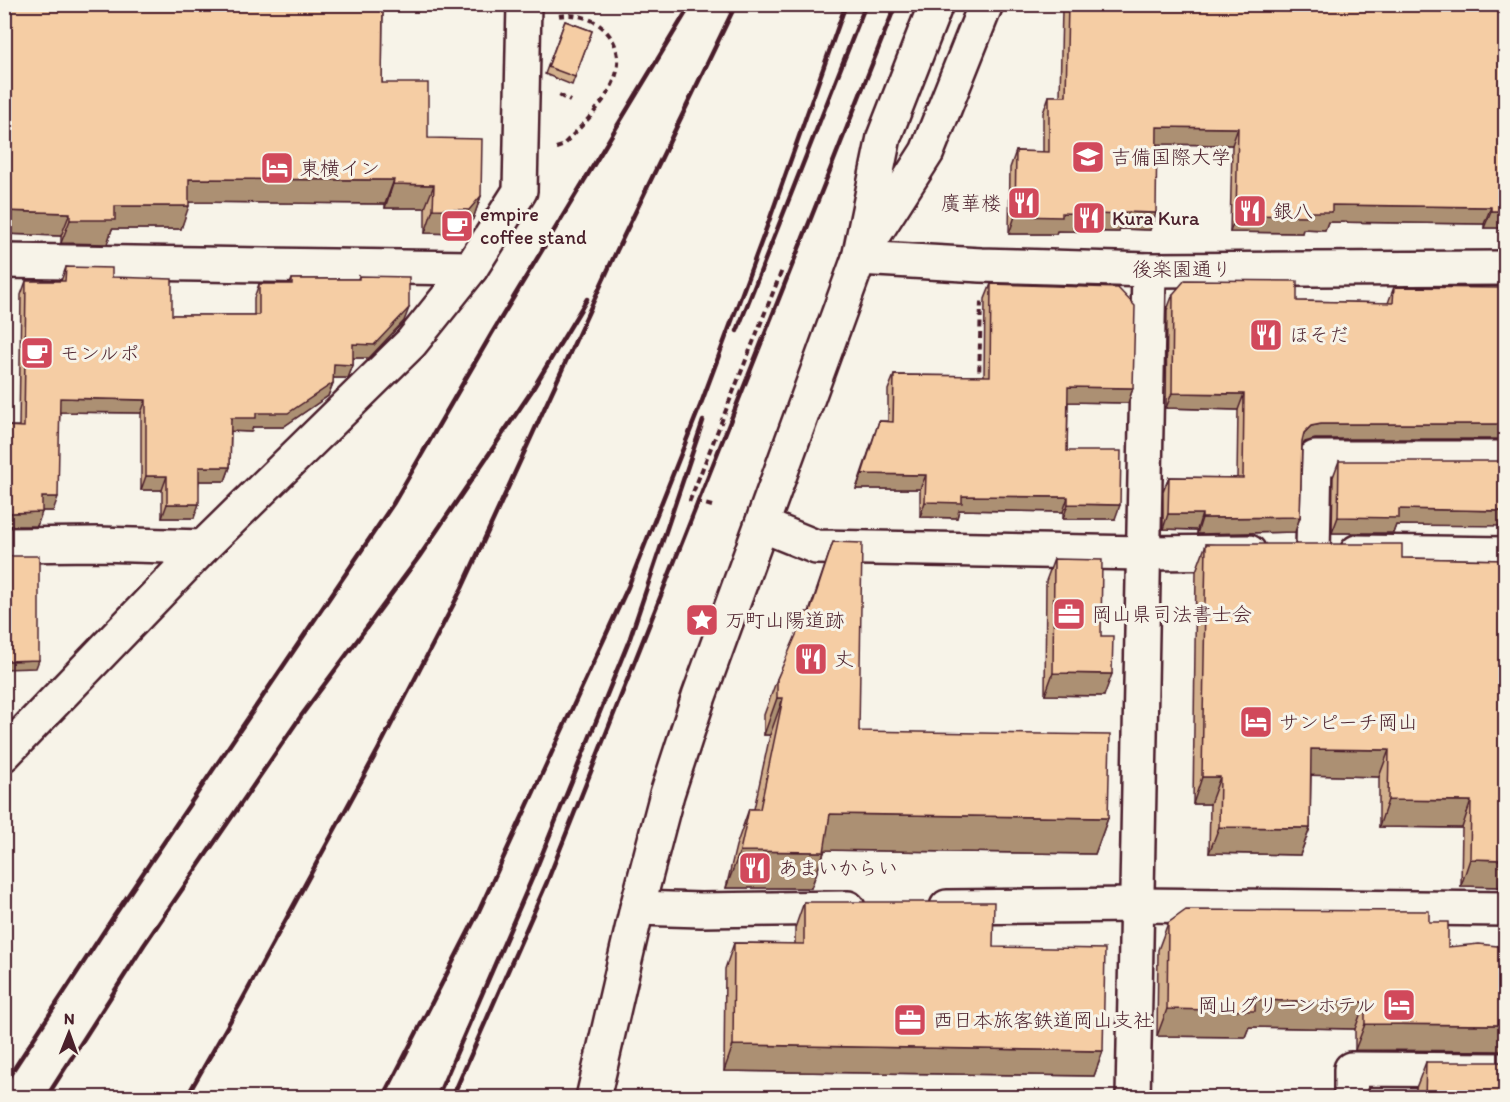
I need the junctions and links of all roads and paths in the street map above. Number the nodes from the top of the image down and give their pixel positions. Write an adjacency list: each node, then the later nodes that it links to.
1 (524, 4): 5 (street)
2 (936, 4): 6 (street)
3 (986, 4): 6 (street)
4 (556, 16): 5 (path)
5 (521, 160): 9 (street)
6 (859, 258): 8 (street, 後楽園通り); 16 (street)
7 (4, 261): 9 (street)
8 (981, 265): 12 (street, 後楽園通り); 13 (path)
9 (471, 268): 18 (street)
10 (1506, 268): 12 (street, 後楽園通り)
11 (782, 270): 15 (path)
12 (1149, 270): 20 (street)
13 (979, 384)
14 (1506, 458): 19 (street)
15 (712, 506)
16 (762, 525): 20 (street); 25 (street)
17 (4, 545): 18 (street)
18 (203, 547): 22 (street)
19 (1313, 551): 20 (street); 21 (street)
20 (1143, 553): 23 (street)
21 (1506, 554)
22 (4, 754)
23 (1136, 905): 24 (street); 27 (street); 30 (street)
24 (913, 907)
25 (637, 908): 26 (street); 29 (street)
26 (878, 908)
27 (1506, 909)
28 (1506, 1070): 31 (street)
29 (592, 1098)
30 (1133, 1098)
31 (1351, 1098)

